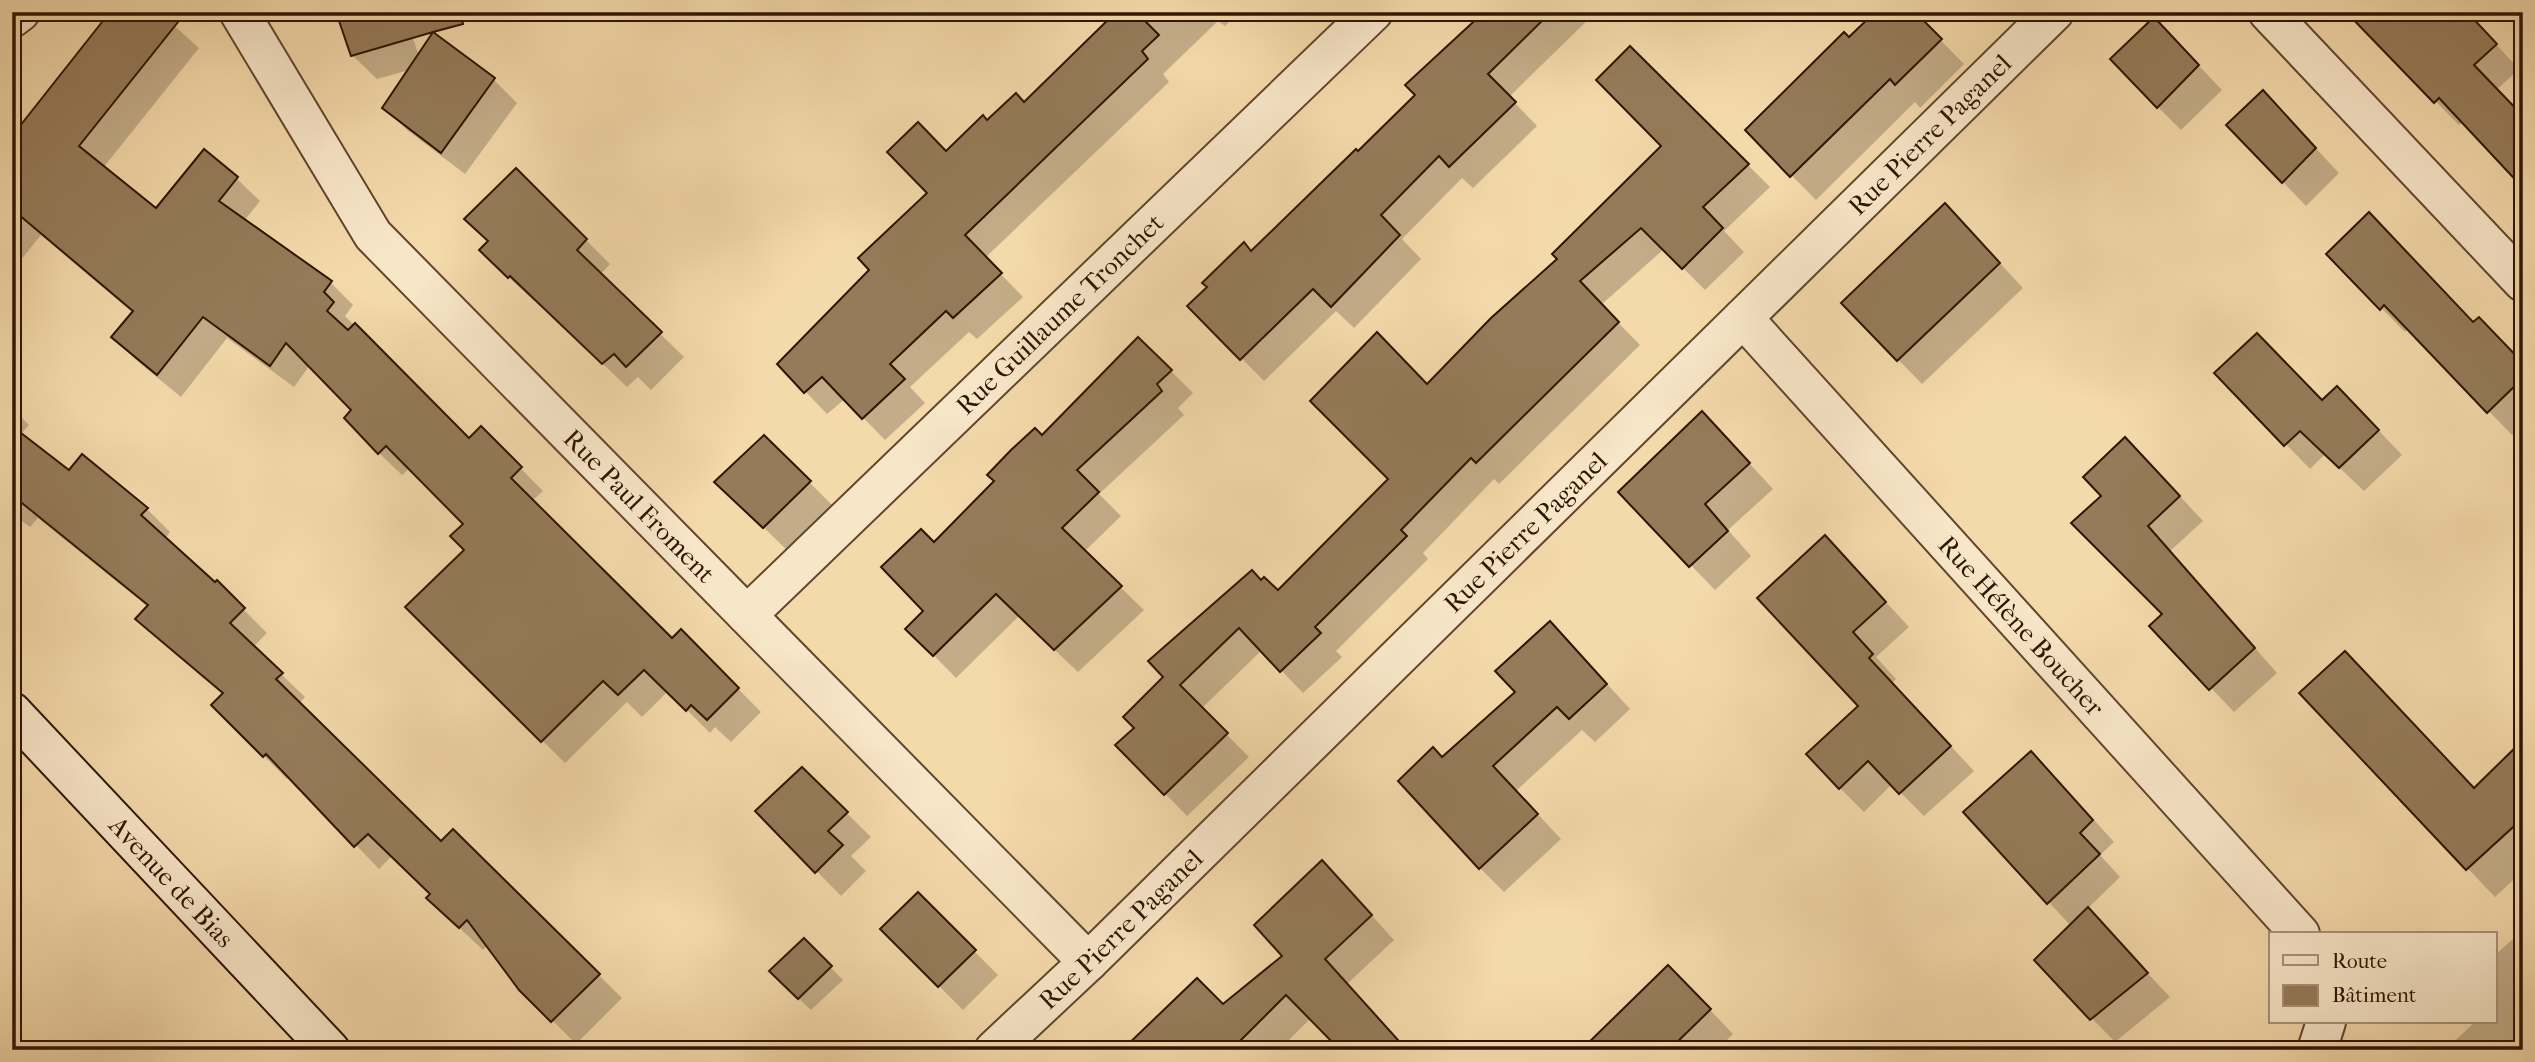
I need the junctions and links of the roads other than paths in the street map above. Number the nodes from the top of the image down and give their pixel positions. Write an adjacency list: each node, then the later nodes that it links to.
1 (20, 12): 6 (street)
2 (239, 12): 9 (street, Rue Paul Froment)
3 (1373, 12): 9 (street, Rue Guillaume Tronchet)
4 (2053, 12): 8 (street, Rue Pierre Paganel)
5 (2268, 12): 7 (street)
6 (12, 18)
7 (2523, 282)
8 (1743, 318): 11 (street, Rue Hélène Boucher); 12 (street, Rue Pierre Paganel)
9 (747, 615): 12 (street, Rue Paul Froment)
10 (12, 712): 14 (street, Avenue de Bias)
11 (2298, 932)
12 (1088, 962): 15 (street, Rue Pierre Paganel)
13 (2325, 1024): 16 (street)
14 (330, 1050)
15 (994, 1050)
16 (2317, 1050)

